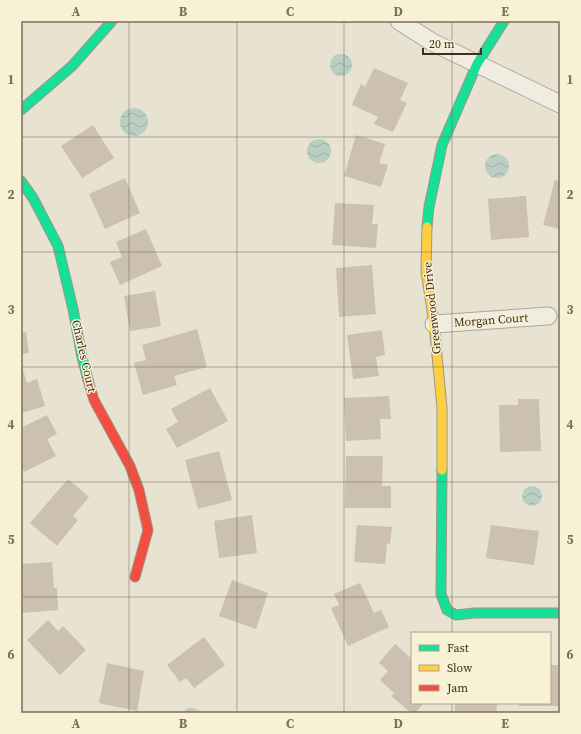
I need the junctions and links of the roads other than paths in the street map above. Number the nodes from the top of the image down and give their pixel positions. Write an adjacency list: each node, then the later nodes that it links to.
1 (112, 21): 6 (street)
2 (399, 21): 4 (street)
3 (504, 21): 4 (street, Greenwood Drive)
4 (477, 64): 5 (street); 9 (street, Greenwood Drive)
5 (560, 104)
6 (21, 110)
7 (21, 182): 10 (street, Charles Court)
8 (548, 316): 9 (street, Morgan Court)
9 (434, 324): 11 (street, Greenwood Drive)
10 (135, 576)
11 (560, 613)

